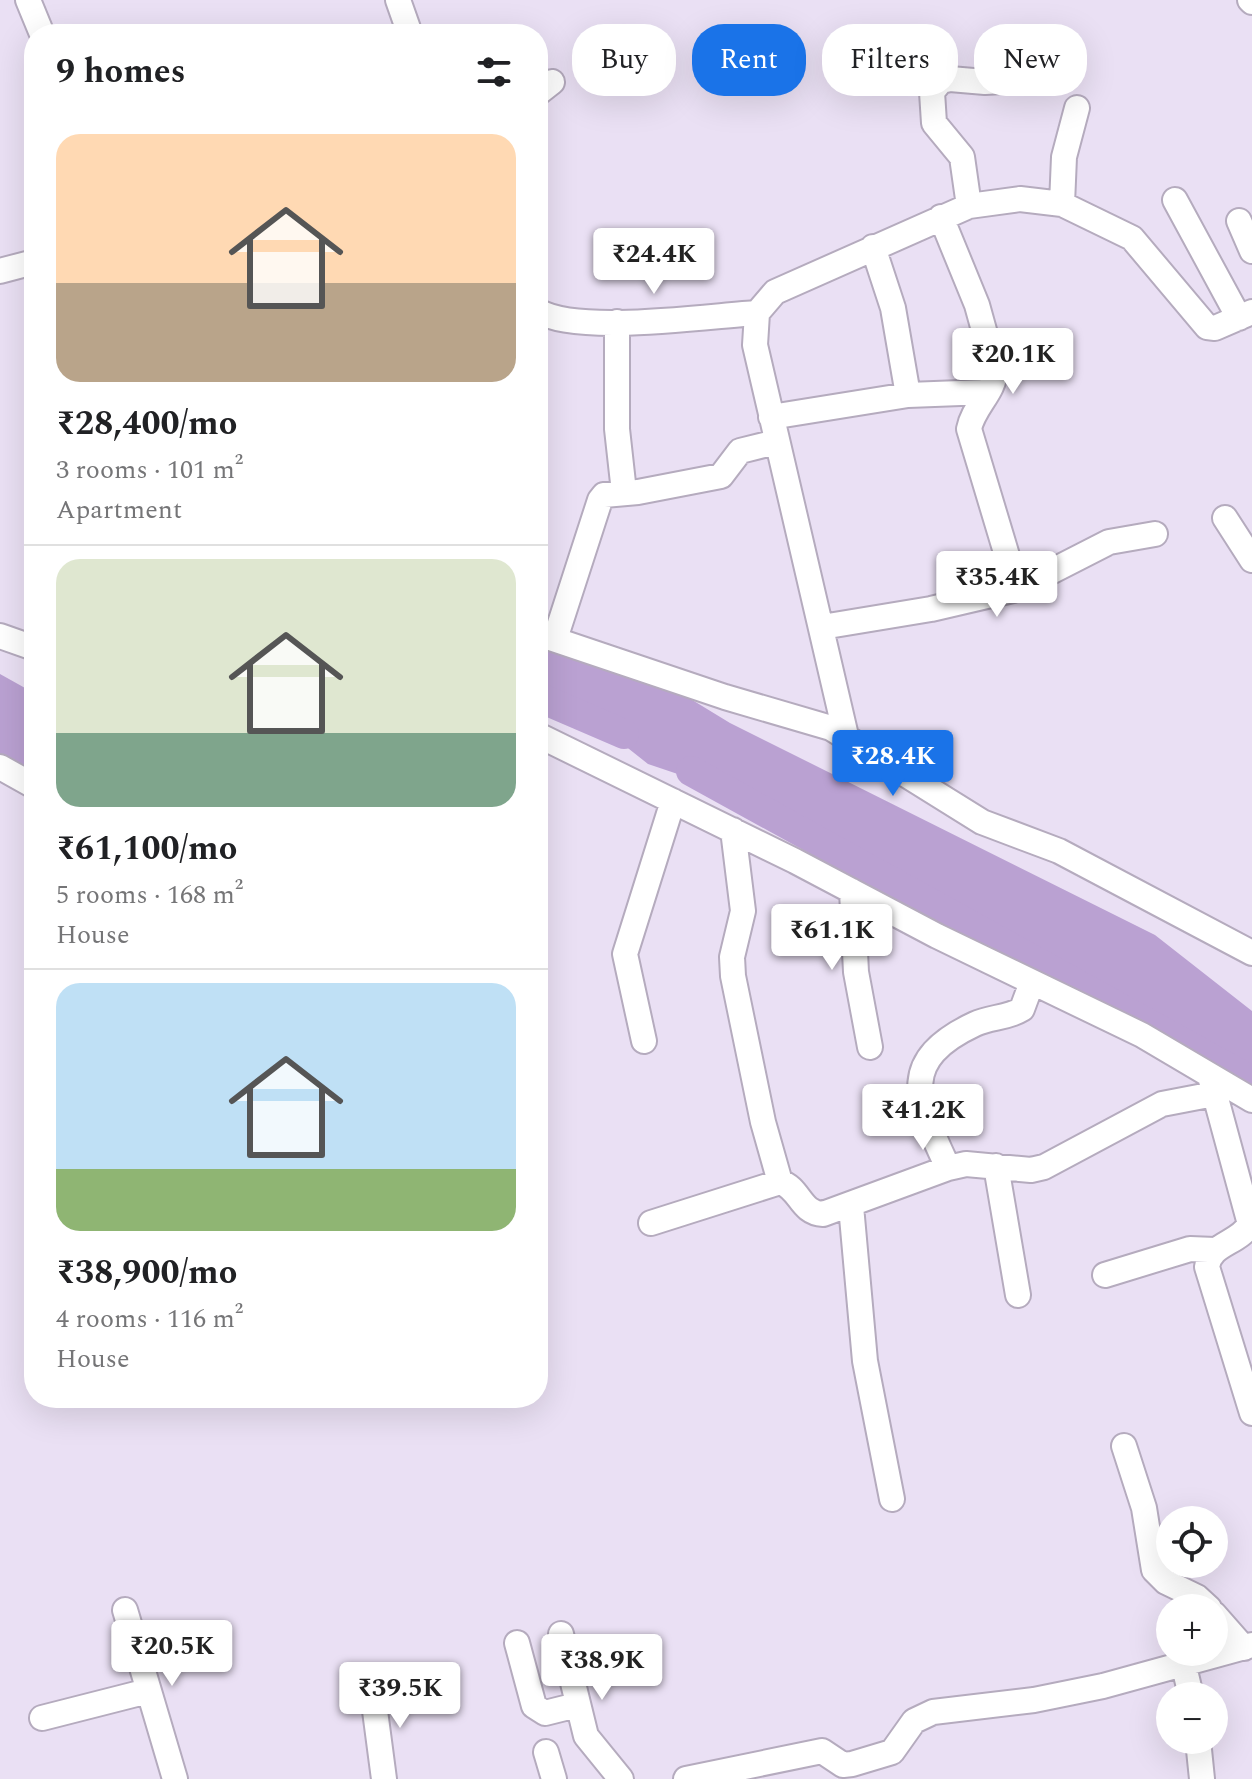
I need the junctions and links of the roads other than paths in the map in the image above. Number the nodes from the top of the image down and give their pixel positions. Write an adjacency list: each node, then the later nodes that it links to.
1 (28, 0): 3 (street)
2 (398, 0): 4 (street)
3 (38, 24)
4 (406, 24)
5 (974, 81): 9 (street)
6 (1077, 108): 8 (street)
7 (1175, 200): 18 (street)
8 (1062, 204): 9 (street); 18 (street)
9 (969, 206): 10 (street)
10 (941, 217): 12 (street); 20 (street)
11 (1239, 221): 13 (street)
12 (873, 247): 16 (street); 21 (street)
13 (1252, 251)
14 (24, 265): 15 (street)
15 (0, 271)
16 (757, 313): 19 (street); 22 (street)
17 (548, 315): 19 (street)
18 (1246, 315)
19 (617, 322): 24 (street)
20 (987, 392): 21 (street); 28 (street)
21 (908, 395): 22 (street)
22 (771, 417): 23 (street)
23 (776, 442): 24 (street); 29 (street)
24 (624, 492): 30 (street)
25 (1225, 518): 27 (street)
26 (1155, 534): 28 (street)
27 (1252, 560)
28 (1017, 589): 29 (street)
29 (822, 627): 34 (street)
30 (548, 631)
31 (0, 636): 33 (street)
32 (548, 637): 34 (street)
33 (24, 644)
34 (846, 736): 41 (street)
35 (548, 740): 38 (street)
36 (0, 767): 37 (street)
37 (24, 780)
38 (673, 801): 39 (street); 43 (street)
39 (733, 830): 40 (street); 49 (street)
40 (852, 891): 42 (street); 44 (street)
41 (1252, 953)
42 (1032, 982): 45 (street); 48 (street)
43 (644, 1041)
44 (870, 1047)
45 (1212, 1085): 46 (street); 47 (street); 52 (street)
46 (1252, 1100)
47 (996, 1166): 48 (street); 54 (street)
48 (948, 1168): 50 (street)
49 (780, 1182): 50 (street); 51 (street)
50 (851, 1206): 57 (street)
51 (651, 1223)
52 (1215, 1250): 53 (street); 55 (street)
53 (1105, 1275)
54 (1018, 1295)
55 (1252, 1413)
56 (1124, 1446): 58 (street)
57 (892, 1499)
58 (1191, 1594)
59 (125, 1610): 68 (street)
60 (1228, 1628): 63 (street)
61 (561, 1634): 69 (street)
62 (517, 1643): 69 (street)
63 (1248, 1647): 64 (street)
64 (1228, 1653)
65 (1184, 1666): 66 (street); 77 (street)
66 (1188, 1682)
67 (372, 1688): 74 (street)
68 (148, 1691): 70 (street); 73 (street)
69 (577, 1705): 76 (street)
70 (42, 1718)
71 (546, 1752): 75 (street)
72 (1199, 1754): 78 (street)
73 (175, 1779)
74 (384, 1779)
75 (554, 1779)
76 (621, 1779)
77 (686, 1779)
78 (1202, 1779)

